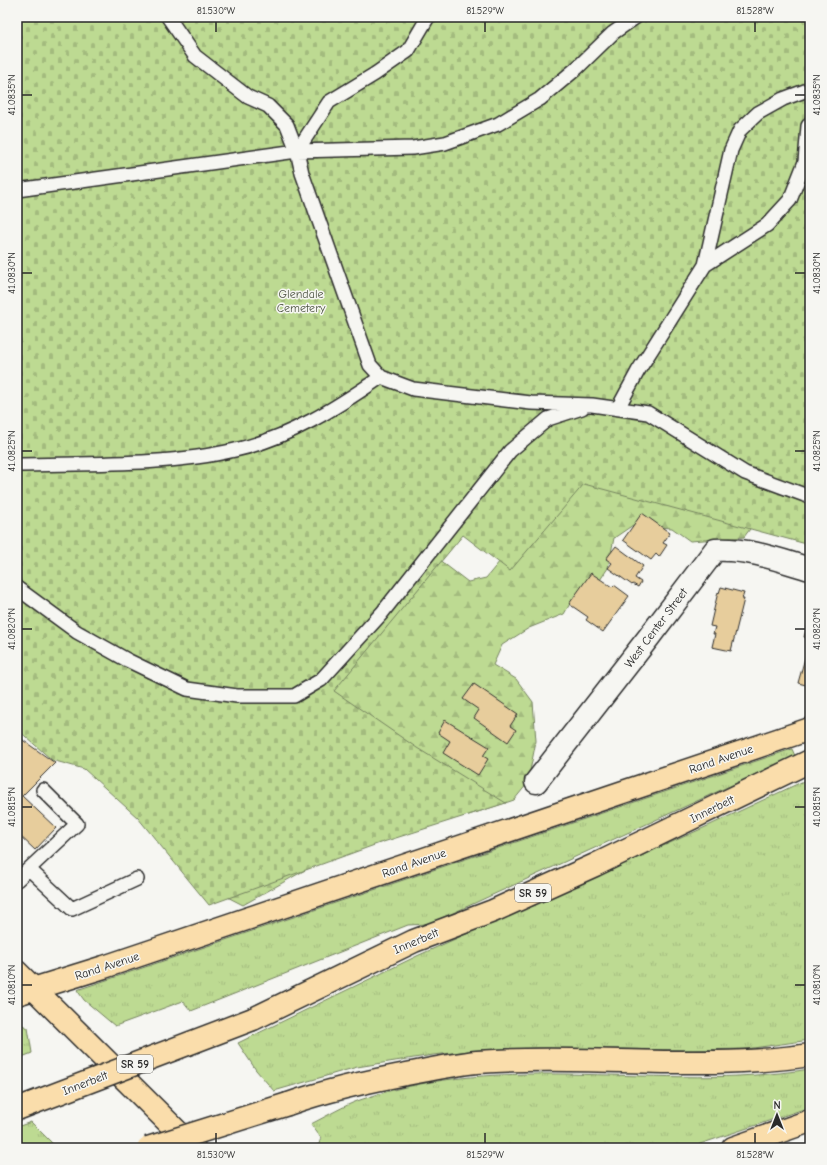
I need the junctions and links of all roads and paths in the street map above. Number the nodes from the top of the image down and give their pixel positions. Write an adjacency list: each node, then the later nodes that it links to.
1 (168, 17): 6 (lane)
2 (428, 17): 6 (lane)
3 (636, 17): 6 (lane)
4 (810, 89): 8 (lane)
5 (810, 123): 8 (lane)
6 (296, 151): 7 (lane); 9 (lane)
7 (17, 190)
8 (705, 264): 11 (lane)
9 (381, 377): 10 (lane); 12 (lane)
10 (592, 405): 11 (lane); 15 (lane)
11 (618, 408): 13 (lane)
12 (17, 465)
13 (810, 497)
14 (810, 569): 18 (street, West Center Street)
15 (17, 588)
16 (810, 729): 24 (main road, Rand Avenue)
17 (810, 761): 26 (main road, Innerbelt / SR 59, bridge)
18 (536, 782)
19 (43, 790): 20 (lane)
20 (29, 869): 21 (lane); 22 (lane)
21 (18, 878)
22 (137, 879)
23 (17, 972): 24 (main road)
24 (25, 991): 29 (main road)
25 (810, 1055): 28 (main road, bridge)
26 (17, 1109)
27 (810, 1121): 30 (main road)
28 (148, 1148)
29 (194, 1148)
30 (732, 1148)

